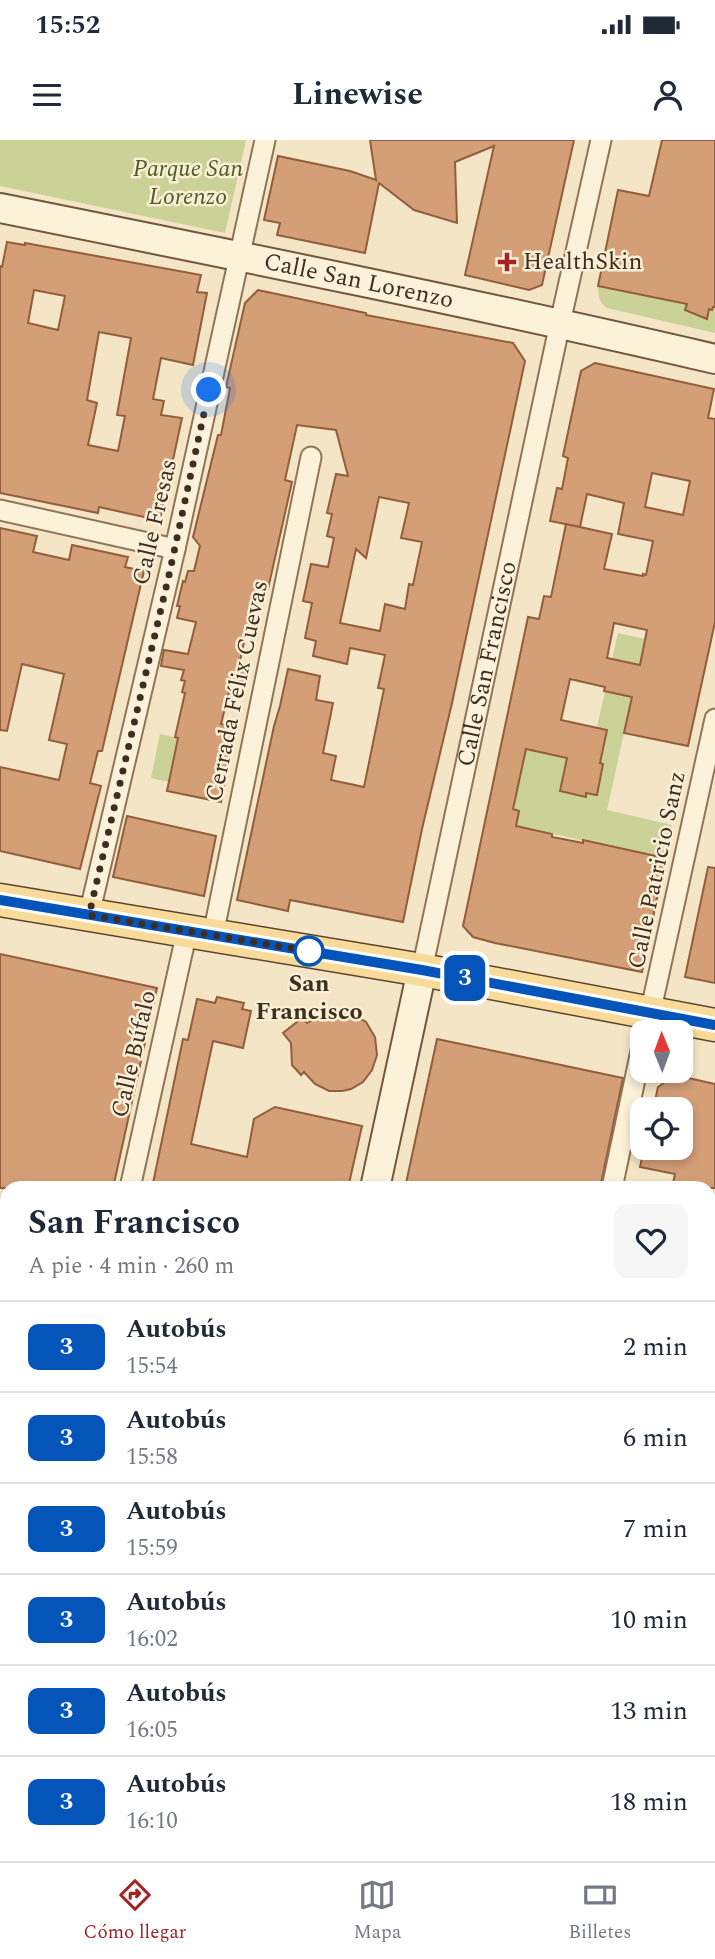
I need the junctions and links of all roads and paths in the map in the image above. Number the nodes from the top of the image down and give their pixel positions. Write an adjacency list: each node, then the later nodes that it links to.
1 (265, 140): 4 (street, Calle Fresas)
2 (601, 140): 5 (street, Calle San Francisco)
3 (0, 208): 4 (street, Calle San Lorenzo)
4 (238, 256): 5 (street, Calle San Lorenzo); 9 (street, Calle Fresas)
5 (560, 323): 6 (street, Calle San Lorenzo); 14 (street, Calle San Francisco)
6 (715, 359)
7 (311, 457): 13 (street, Cerrada Félix Cuevas)
8 (0, 510): 9 (street)
9 (174, 549): 12 (street, Calle Fresas)
10 (715, 719): 16 (street, Calle Patricio Sanz)
11 (0, 900): 12 (main road)
12 (89, 915): 13 (main road)
13 (200, 933): 14 (main road); 20 (street, Calle Búfalo)
14 (422, 970): 15 (main road); 21 (street, Calle San Francisco)
15 (635, 1020)
16 (649, 1020)
17 (693, 1024): 18 (main road)
18 (715, 1025)
19 (634, 1083): 22 (street)
20 (132, 1181)
21 (377, 1181)
22 (613, 1181)

